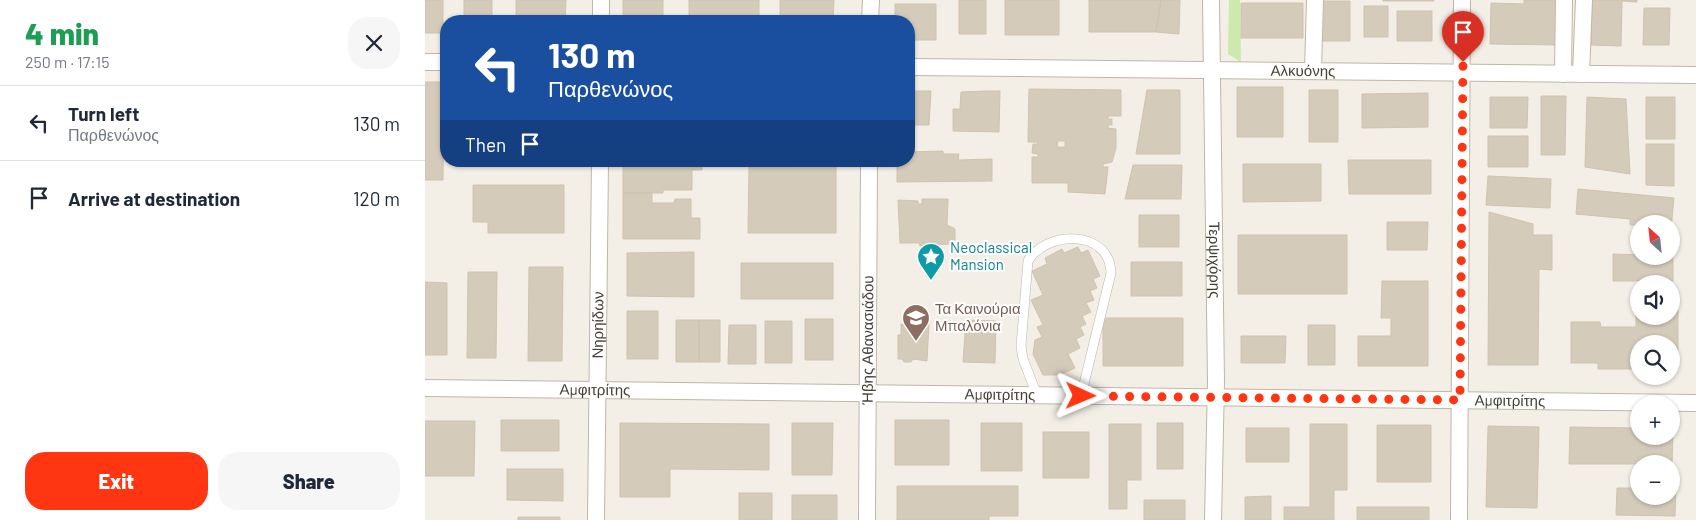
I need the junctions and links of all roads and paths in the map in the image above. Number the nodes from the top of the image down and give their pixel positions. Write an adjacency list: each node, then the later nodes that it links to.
1 (601, 0): 8 (street)
2 (871, 0): 9 (street)
3 (1211, 0): 13 (street, Τερψιχόρης)
4 (1315, 0): 14 (street)
5 (1462, 0): 15 (street)
6 (1564, 0): 16 (street)
7 (1583, 0): 17 (street)
8 (601, 15)
9 (870, 15)
10 (425, 62): 11 (street)
11 (440, 62)
12 (915, 67): 13 (street, Αλκυόνης)
13 (1211, 69): 14 (street, Αλκυόνης); 26 (street, Τερψιχόρης)
14 (1313, 71): 15 (street, Αλκυόνης)
15 (1463, 72): 16 (street, Αλκυόνης); 27 (street)
16 (1563, 74): 17 (street, Αλκυόνης)
17 (1581, 74): 18 (street, Αλκυόνης)
18 (1696, 75)
19 (599, 167): 22 (street, Νηρηίδων)
20 (869, 167): 23 (street, Ήβης Αθανασιάδου)
21 (425, 388): 22 (street, Αμφιτρίτης)
22 (597, 390): 23 (street, Αμφιτρίτης); 29 (street, Νηρηίδων)
23 (868, 393): 24 (street, Αμφιτρίτης); 30 (street, Ήβης Αθανασιάδου)
24 (1037, 395): 25 (street, Αμφιτρίτης); 25 (lane)
25 (1081, 396): 26 (street, Αμφιτρίτης)
26 (1215, 398): 27 (street, Αμφιτρίτης); 31 (street, Τερψιχόρης)
27 (1460, 400): 28 (street, Αμφιτρίτης); 32 (street)
28 (1696, 403)
29 (596, 520)
30 (867, 520)
31 (1213, 520)
32 (1459, 520)

